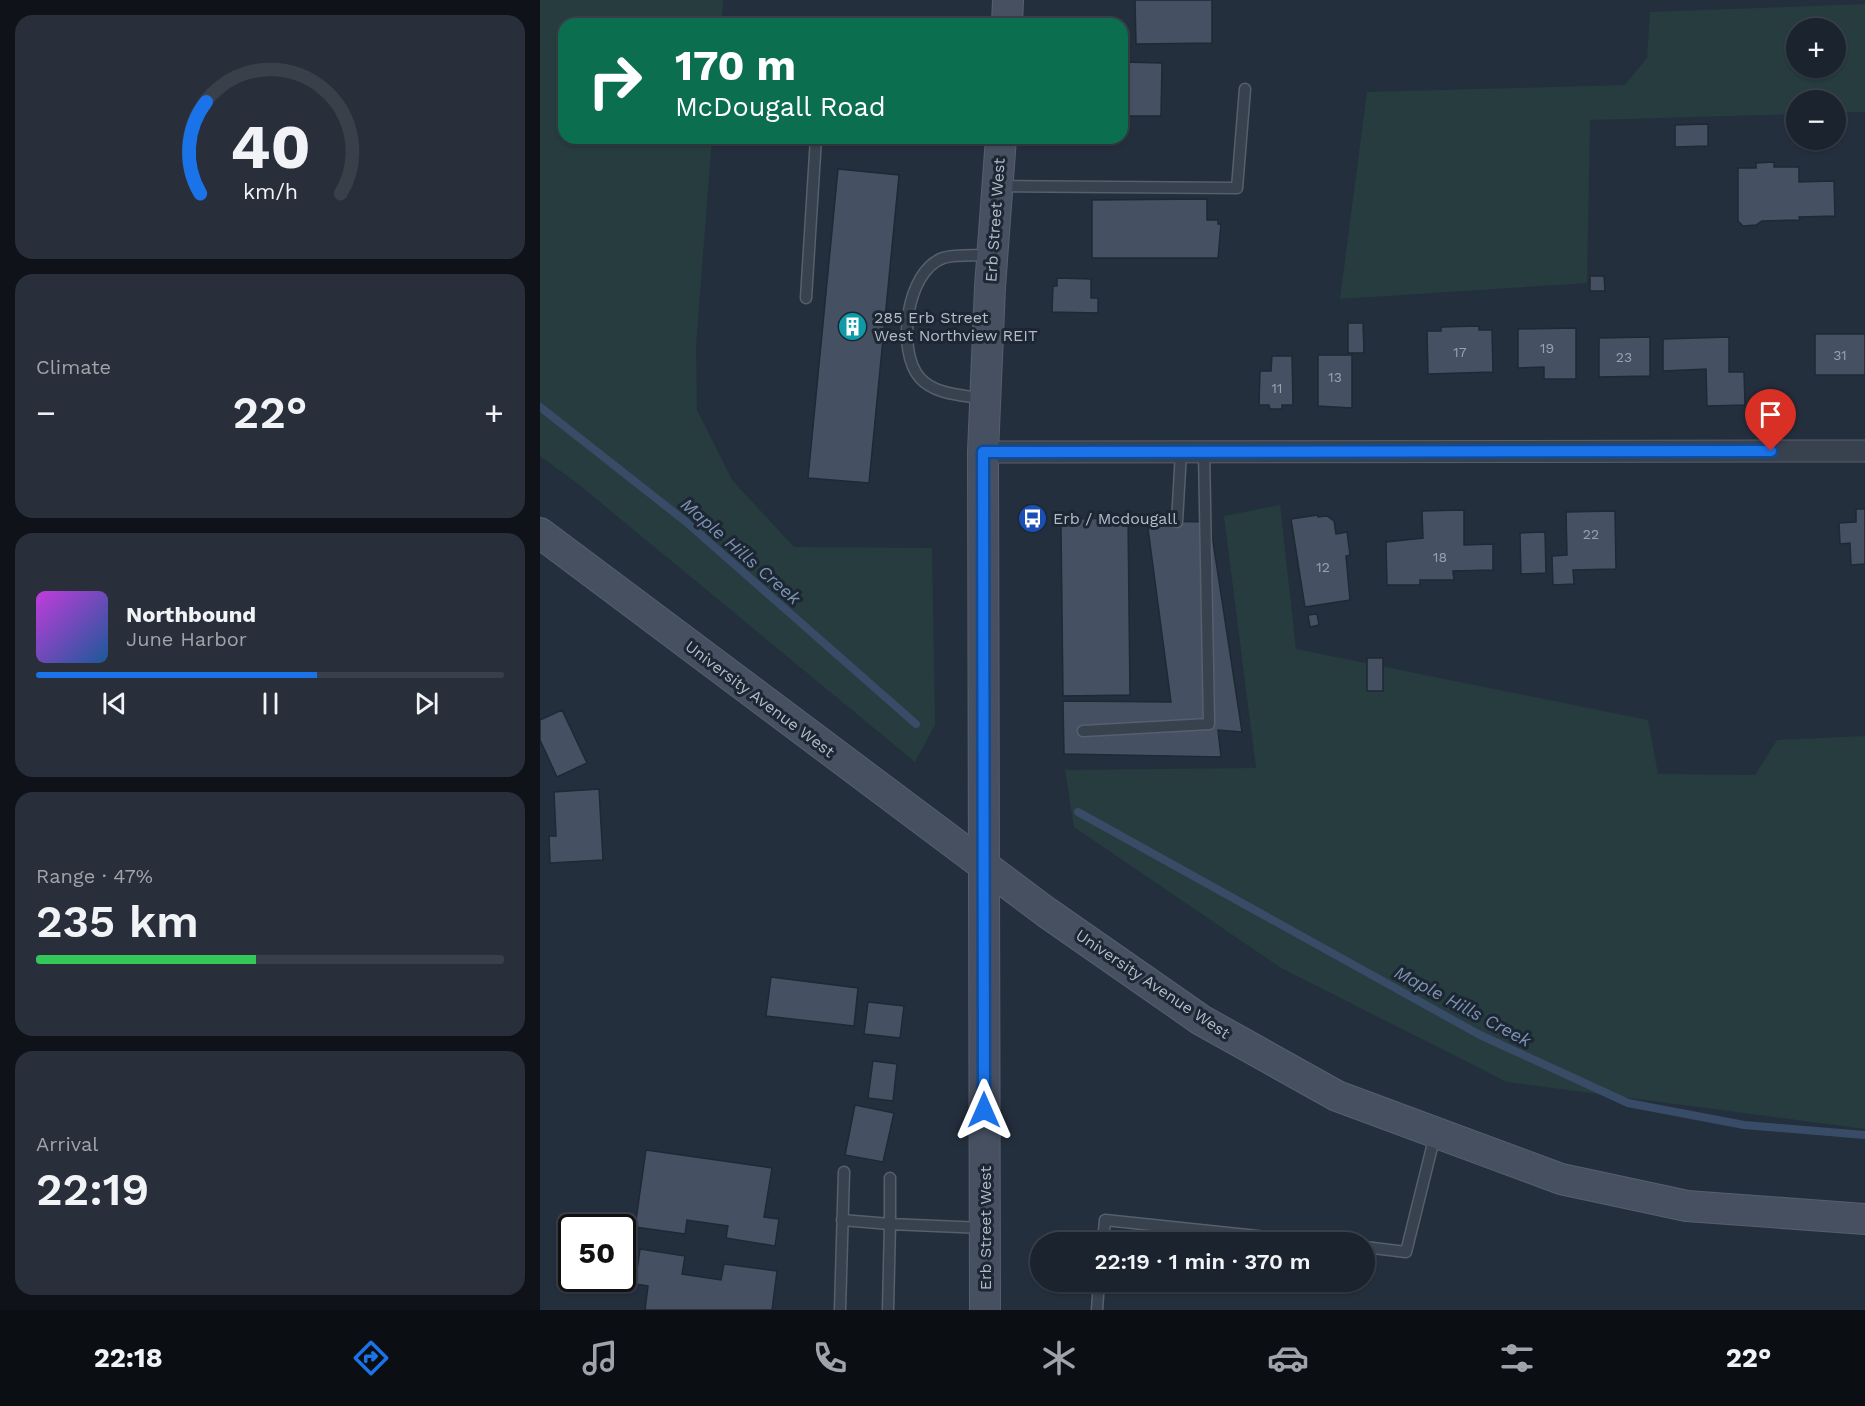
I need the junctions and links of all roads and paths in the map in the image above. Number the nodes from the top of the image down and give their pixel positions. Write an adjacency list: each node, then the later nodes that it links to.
1 (1008, 0): 2 (main road)
2 (1007, 18)
3 (1245, 89): 6 (lane)
4 (816, 144): 8 (lane)
5 (1001, 144): 6 (main road, Erb Street West)
6 (998, 186): 7 (main road, Erb Street West)
7 (993, 255): 9 (main road, Erb Street West); 9 (lane)
8 (806, 298)
9 (986, 399): 12 (main road, Erb Street West)
10 (1204, 451): 11 (street); 13 (street); 16 (lane)
11 (1865, 451)
12 (983, 452): 13 (street); 17 (main road, Erb Street West)
13 (1181, 452): 14 (lane)
14 (1177, 522)
15 (540, 533): 17 (main road, University Avenue West)
16 (1083, 731)
17 (984, 867): 18 (main road, University Avenue West); 24 (main road, Erb Street West)
18 (1436, 1134): 21 (main road, University Avenue West); 27 (lane)
19 (844, 1172): 22 (lane)
20 (890, 1178): 23 (lane)
21 (1865, 1219)
22 (842, 1220): 23 (lane); 29 (lane)
23 (890, 1224): 24 (lane); 30 (lane)
24 (985, 1228): 31 (main road, Erb Street West)
25 (1104, 1232): 26 (lane)
26 (1220, 1232)
27 (1375, 1248)
28 (1098, 1292): 32 (lane)
29 (840, 1310)
30 (888, 1310)
31 (985, 1310)
32 (1097, 1310)

